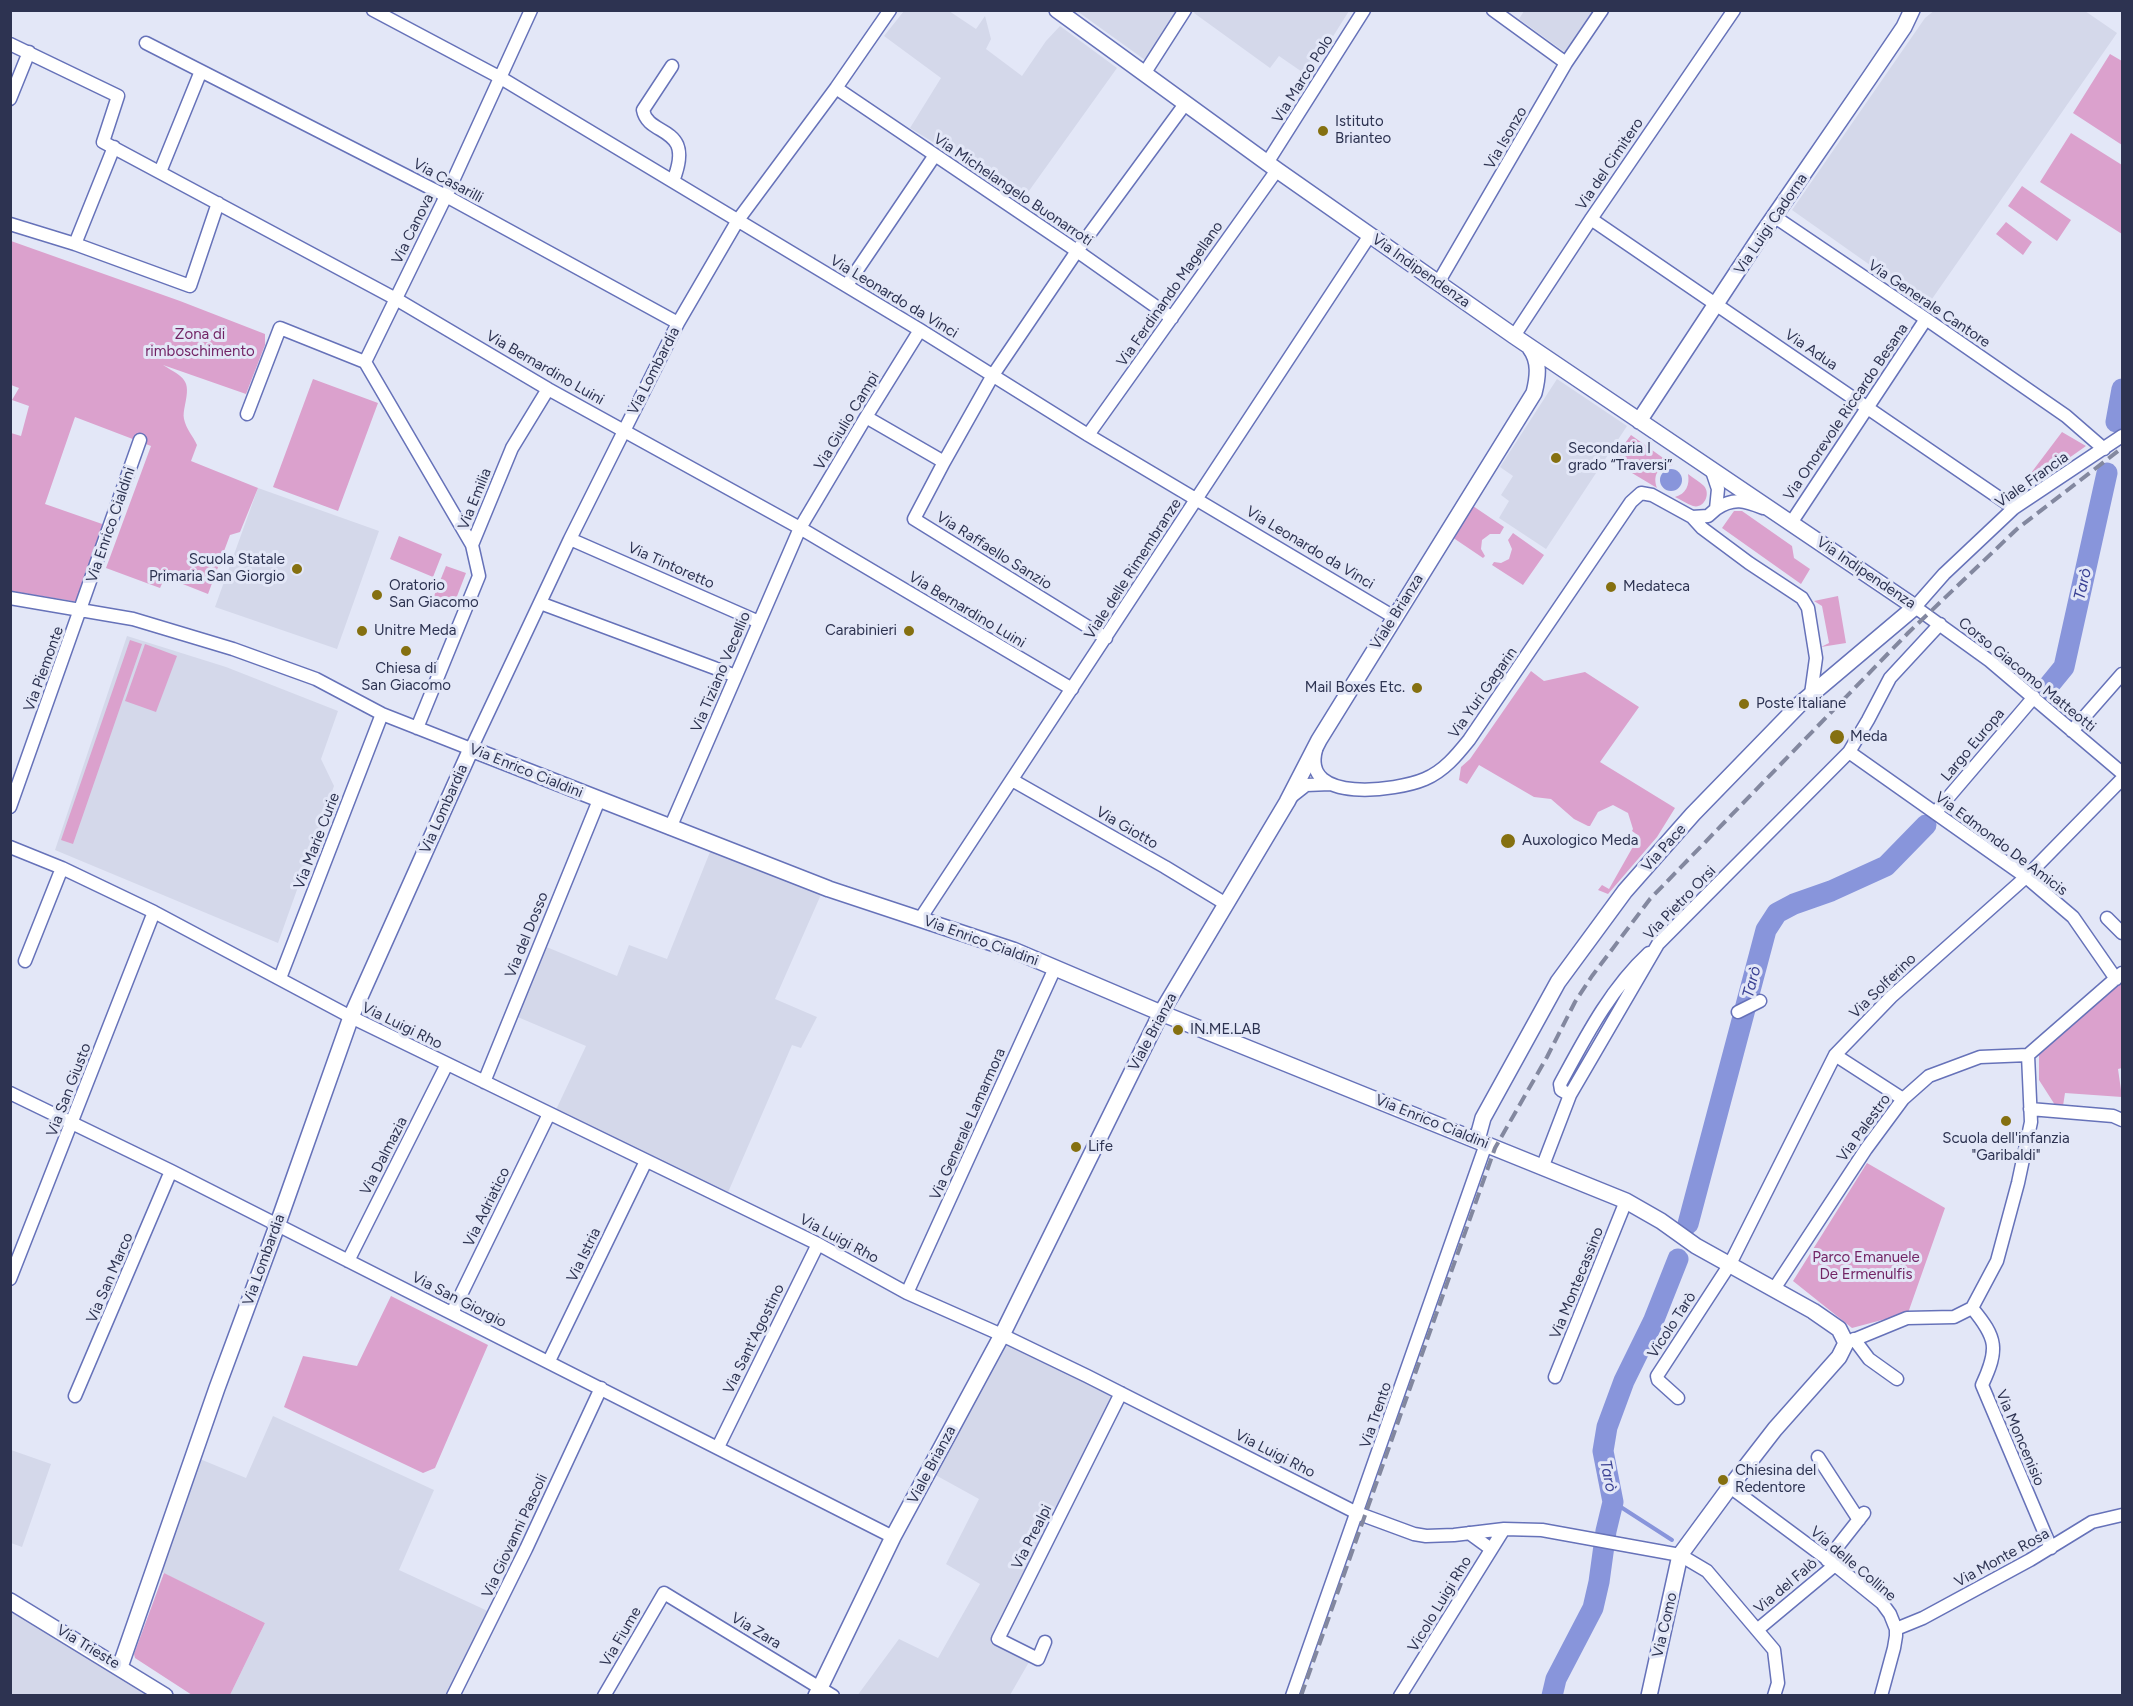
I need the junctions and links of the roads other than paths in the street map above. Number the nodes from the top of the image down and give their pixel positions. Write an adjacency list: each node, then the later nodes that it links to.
1 (373, 10): 18 (street, Via Leonardo da Vinci)
2 (531, 10): 18 (street, Via Canova)
3 (890, 10): 19 (street, Via Lombardia)
4 (1057, 10): 17 (street, Via Indipendenza)
5 (1185, 10): 17 (street)
6 (1364, 10): 24 (street, Via Marco Polo)
7 (1493, 10): 14 (street)
8 (1602, 10): 14 (street, Via Isonzo)
9 (1734, 10): 30 (street, Via del Cimitero)
10 (1911, 15): 29 (street, Via Luigi Cadorna)
11 (146, 43): 16 (street, Via Casarilli)
12 (10, 44): 13 (street)
13 (29, 52): 20 (street); 22 (street)
14 (1566, 63): 36 (street, Via Isonzo)
15 (672, 66): 26 (street)
16 (201, 71): 25 (street); 27 (street, Via Casarilli)
17 (1144, 74): 21 (street, Via Indipendenza)
18 (501, 78): 26 (street, Via Leonardo da Vinci); 27 (street, Via Canova)
19 (836, 88): 23 (street, Via Michelangelo Buonarroti); 31 (street, Via Lombardia)
20 (10, 99)
21 (1185, 104): 24 (street, Via Indipendenza); 35 (street, Via Raffaello Sanzio)
22 (114, 147): 25 (street, Via Bernardino Luini); 34 (street)
23 (935, 155): 35 (street, Via Michelangelo Buonarroti); 37 (street)
24 (1272, 167): 33 (street, Via Indipendenza); 40 (street, Via Ferdinando Magellano)
25 (160, 172): 28 (street, Via Bernardino Luini)
26 (673, 181): 31 (street, Via Leonardo da Vinci)
27 (446, 196): 38 (street, Via Canova); 42 (street, Via Casarilli)
28 (218, 203): 34 (street); 38 (street, Via Bernardino Luini)
29 (1775, 218): 39 (street, Via Luigi Cadorna); 41 (street, Via Generale Cantore)
30 (1591, 219): 39 (street, Via Adua); 44 (street, Via del Cimitero)
31 (738, 220): 37 (street, Via Leonardo da Vinci); 42 (street, Via Lombardia)
32 (10, 224): 34 (street)
33 (1370, 235): 36 (street, Via Indipendenza); 62 (street, Viale delle Rimembranze)
34 (75, 244)
35 (1077, 251): 40 (street, Via Michelangelo Buonarroti); 48 (street, Via Raffaello Sanzio)
36 (1438, 283): 44 (street, Via Indipendenza)
37 (847, 285): 43 (street, Via Leonardo da Vinci)
38 (396, 299): 46 (street, Via Canova); 49 (street, Via Bernardino Luini)
39 (1717, 304): 51 (street, Via Adua); 54 (street, Via Luigi Cadorna)
40 (1172, 318): 56 (street, Via Ferdinando Magellano)
41 (1926, 319): 51 (street, Via Onorevole Riccardo Besana); 59 (street, Via Generale Cantore)
42 (678, 323): 55 (street, Via Lombardia)
43 (920, 330): 48 (street, Via Leonardo da Vinci); 53 (street, Via Giulio Campi)
44 (1514, 336): 45 (street, Via Indipendenza)
45 (1529, 346): 47 (street, Via Indipendenza); 50 (street, Viale Brianza)
46 (365, 362): 52 (street); 69 (street)
47 (1567, 372): 50 (street, Viale Brianza); 54 (street, Via Indipendenza)
48 (993, 375): 56 (street, Via Leonardo da Vinci); 60 (street, Via Raffaello Sanzio)
49 (548, 388): 55 (street, Via Bernardino Luini); 69 (street, Via Emilia)
50 (1534, 393): 74 (street, Viale Brianza)
51 (1868, 407): 63 (street, Via Adua); 66 (street, Via Onorevole Riccardo Besana)
52 (247, 414)
53 (866, 417): 60 (street); 67 (street, Via Giulio Campi)
54 (1639, 421): 61 (street, Via Indipendenza)
55 (623, 430): 67 (street, Via Bernardino Luini); 68 (street, Via Lombardia)
56 (1088, 435): 62 (street, Via Leonardo da Vinci)
57 (2122, 436): 59 (street, Viale Francia)
58 (140, 441): 73 (street, Via Enrico Cialdini)
59 (2104, 449): 63 (street, Viale Francia)
60 (944, 462): 77 (street, Via Raffaello Sanzio)
61 (1711, 468): 64 (street); 66 (street, Via Indipendenza)
62 (1197, 498): 74 (street, Via Leonardo da Vinci); 77 (street, Viale delle Rimembranze)
63 (2014, 507): 72 (street, Viale Francia)
64 (1716, 509): 65 (street, Via Indipendenza); 66 (street, Via Indipendenza)
65 (1692, 518): 81 (street); 92 (street, Via Yuri Gagarin)
66 (1791, 523): 72 (street, Via Indipendenza)
67 (800, 528): 75 (street, Via Tiziano Vecellio); 80 (street, Via Bernardino Luini)
68 (570, 538): 71 (street, Via Lombardia); 75 (street, Via Tintoretto)
69 (472, 545): 84 (street, Via Emilia)
70 (10, 598): 73 (street, Via Enrico Cialdini)
71 (540, 603): 79 (street); 87 (street, Via Lombardia)
72 (1915, 607): 76 (street, Via Indipendenza); 81 (street, Via Pace)
73 (82, 610): 83 (street, Via Enrico Cialdini); 95 (street, Via Piemonte)
74 (1394, 617): 86 (street, Viale Brianza)
75 (759, 622): 79 (street, Via Tiziano Vecellio)
76 (1940, 624): 82 (street, Corso Giacomo Matteotti); 88 (street, Via Pietro Orsi)
77 (1106, 638): 80 (street, Viale delle Rimembranze)
78 (2122, 674): 85 (street)
79 (736, 676): 97 (street, Via Tiziano Vecellio)
80 (1072, 689): 91 (street, Viale delle Rimembranze)
81 (1810, 694): 124 (street, Via Pace)
82 (2034, 697): 85 (street, Corso Giacomo Matteotti); 96 (street, Largo Europa)
83 (382, 714): 84 (street, Via Enrico Cialdini); 109 (street, Via Marie Curie)
84 (417, 728): 87 (street, Via Enrico Cialdini)
85 (2072, 731): 89 (street, Corso Giacomo Matteotti)
86 (1319, 740): 92 (street); 94 (street, Viale Brianza)
87 (471, 749): 93 (street, Via Enrico Cialdini); 113 (street, Via Lombardia)
88 (1849, 752): 96 (street, Via Edmondo De Amicis); 126 (street, Via Pietro Orsi)
89 (2122, 773)
90 (2122, 779): 100 (street, Via Solferino)
91 (1012, 780): 101 (street, Via Giotto); 104 (street, Viale delle Rimembranze)
92 (1334, 785): 94 (street, Via Yuri Gagarin)
93 (599, 800): 97 (street, Via Enrico Cialdini); 117 (street, Via del Dosso)
94 (1287, 802): 101 (street, Viale Brianza)
95 (10, 807)
96 (1935, 813): 100 (street, Via Edmondo De Amicis)
97 (670, 828): 104 (street, Via Enrico Cialdini)
98 (10, 847): 99 (street, Via Luigi Rho)
99 (62, 868): 102 (street, Via Luigi Rho); 106 (street)
100 (2026, 877): 108 (street, Via Edmondo De Amicis); 114 (street, Via Solferino)
101 (1226, 904): 111 (street, Viale Brianza)
102 (154, 912): 109 (street, Via Luigi Rho); 123 (street, Via San Giusto)
103 (2107, 918): 105 (street)
104 (920, 919): 107 (street, Via Enrico Cialdini)
105 (2122, 933)
106 (25, 961)
107 (1055, 968): 111 (street, Via Enrico Cialdini); 136 (street, Via Generale Lamarmora)
108 (2119, 976): 115 (street)
109 (280, 978): 113 (street, Via Luigi Rho)
110 (1760, 1002): 112 (street)
111 (1161, 1012): 124 (street, Via Enrico Cialdini); 139 (street, Viale Brianza)
112 (1738, 1012)
113 (351, 1017): 116 (street, Via Luigi Rho); 129 (street, Via Lombardia)
114 (1835, 1055): 119 (street); 133 (street, Via Solferino)
115 (2028, 1055): 119 (street, Via Palestro); 120 (street)
116 (447, 1064): 117 (street, Via Luigi Rho); 132 (street, Via Dalmazia)
117 (484, 1082): 121 (street, Via Luigi Rho)
118 (10, 1093): 123 (street, Via San Giorgio)
119 (1903, 1099): 135 (street, Via Palestro)
120 (2030, 1109): 122 (street); 137 (street)
121 (549, 1114): 125 (street, Via Luigi Rho); 138 (street, Via Adriatico)
122 (2122, 1120)
123 (73, 1123): 127 (street, Via San Giorgio); 131 (street, Via San Giusto)
124 (1482, 1142): 126 (street, Via Enrico Cialdini); 151 (street, Via Trento)
125 (646, 1161): 130 (street, Via Luigi Rho); 141 (street, Via Istria)
126 (1542, 1168): 128 (street, Via Enrico Cialdini)
127 (171, 1171): 129 (street, Via San Giorgio); 146 (street, Via San Marco)
128 (1626, 1201): 133 (street, Via Enrico Cialdini); 142 (street, Via Montecassino)
129 (278, 1226): 132 (street, Via San Giorgio); 165 (street, Via Lombardia)
130 (818, 1244): 136 (street, Via Luigi Rho); 148 (street, Via Sant'Agostino)
131 (14, 1259): 134 (street, Via San Giusto)
132 (348, 1261): 138 (street, Via San Giorgio)
133 (1730, 1264): 135 (street, Via Enrico Cialdini); 147 (street, Vicolo Tarò)
134 (10, 1279)
135 (1774, 1288): 140 (street, Via Enrico Cialdini)
136 (907, 1293): 139 (street, Via Luigi Rho)
137 (1972, 1308): 140 (street); 156 (street, Via Moncenisio)
138 (452, 1313): 141 (street, Via San Giorgio)
139 (1002, 1335): 145 (street, Via Luigi Rho); 155 (street, Viale Brianza)
140 (1850, 1341): 143 (street); 150 (street)
141 (549, 1361): 144 (street, Via San Giorgio)
142 (1555, 1377)
143 (1897, 1379)
144 (601, 1388): 148 (street, Via San Giorgio); 168 (street, Via Giovanni Pascoli)
145 (1121, 1393): 151 (street, Via Luigi Rho); 164 (street, Via Prealpi)
146 (75, 1396)
147 (1678, 1398)
148 (718, 1447): 155 (street, Via San Giorgio)
149 (1818, 1457): 159 (street, Via del Falò)
150 (1730, 1487): 158 (street); 159 (street, Via delle Colline)
151 (1357, 1513): 154 (street, Via Luigi Rho); 170 (street, Via Trento)
152 (2122, 1515): 156 (street, Via Monte Rosa)
153 (1504, 1529): 154 (street, Via Luigi Rho); 157 (street, Vicolo Luigi Rho); 158 (street, Via Luigi Rho)
154 (1468, 1533): 157 (street)
155 (893, 1537): 166 (street, Viale Brianza)
156 (2051, 1548): 162 (street, Via Monte Rosa)
157 (1491, 1549): 171 (street, Vicolo Luigi Rho)
158 (1680, 1555): 163 (street); 172 (street, Via Como)
159 (1831, 1562): 162 (street, Via delle Colline); 163 (street, Via del Falò)
160 (664, 1593): 166 (street, Via Zara); 169 (street, Via Fiume)
161 (10, 1601): 165 (street, Via Trieste)
162 (1896, 1629): 174 (street)
163 (1757, 1630): 173 (street)
164 (1045, 1642)
165 (120, 1667): 167 (street, Via Trieste)
166 (823, 1693)
167 (165, 1695)
168 (453, 1695)
169 (604, 1695)
170 (1292, 1695)
171 (1400, 1695)
172 (1649, 1695)
173 (1774, 1695)
174 (1881, 1695)

